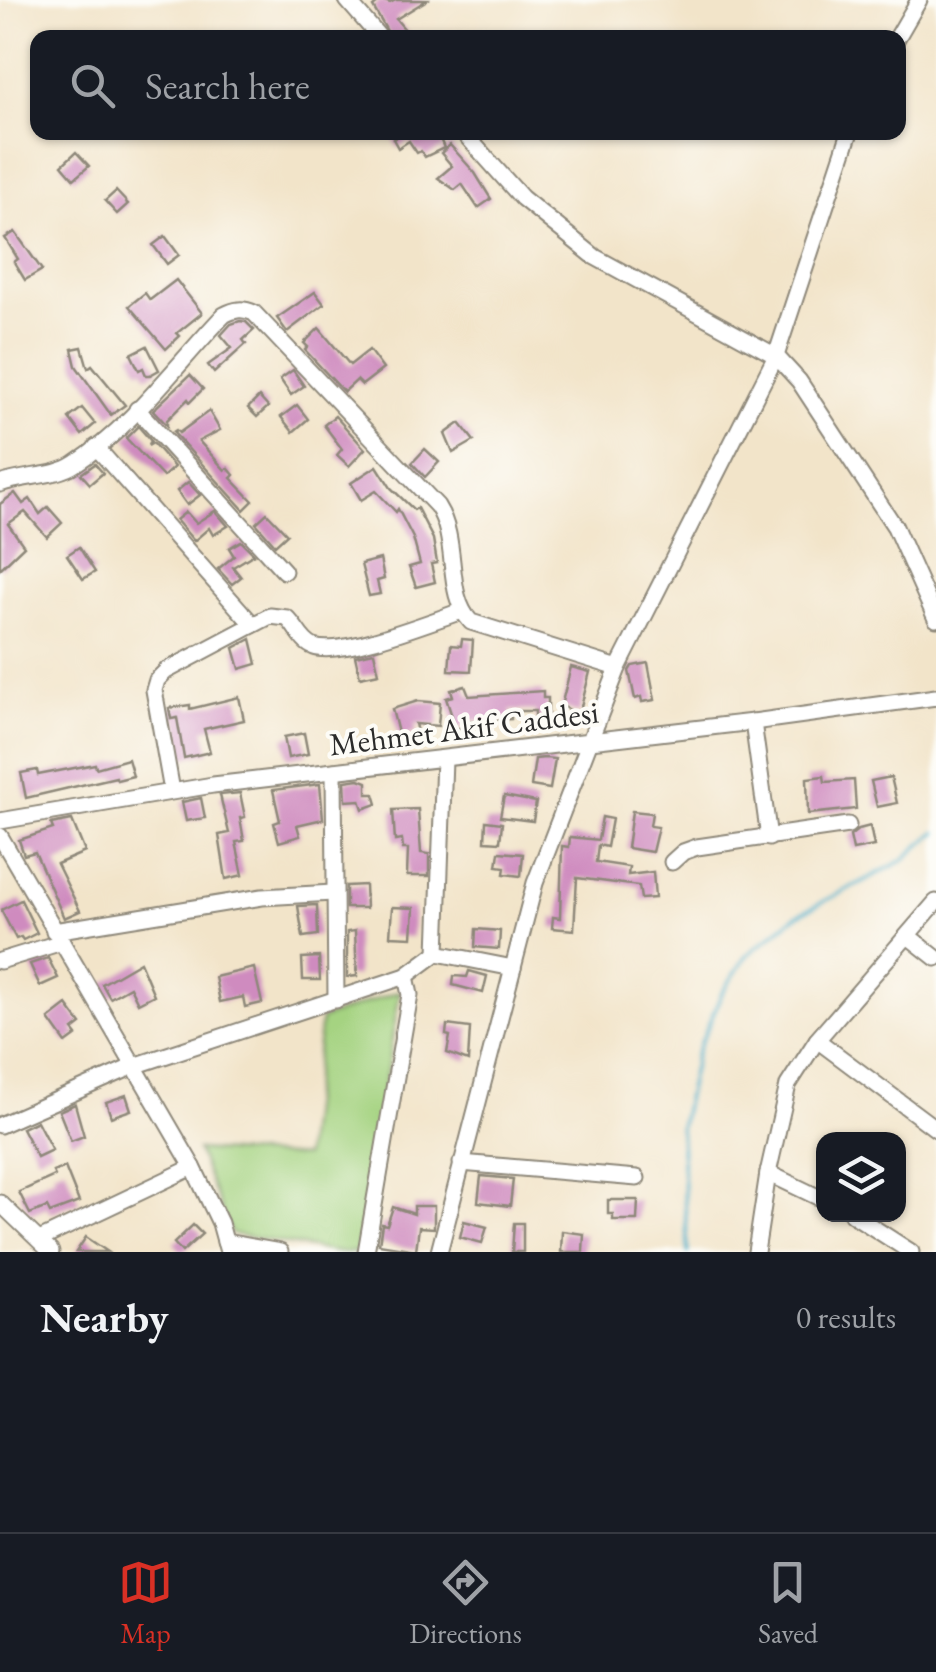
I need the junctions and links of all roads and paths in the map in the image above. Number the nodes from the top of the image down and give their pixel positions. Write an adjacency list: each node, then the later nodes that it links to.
1 (347, 0): 3 (street)
2 (919, 0): 4 (street)
3 (373, 30)
4 (901, 30)
5 (470, 140): 7 (street)
6 (847, 140): 7 (street)
7 (776, 356): 13 (street); 15 (street)
8 (137, 409): 9 (street); 11 (street); 12 (street)
9 (96, 446): 10 (street); 14 (street)
10 (0, 484)
11 (284, 571)
12 (462, 611): 14 (street); 15 (street)
13 (936, 619)
14 (253, 624): 21 (street)
15 (618, 668): 18 (street)
16 (936, 698): 17 (street, Mehmet Akif Caddesi)
17 (754, 722): 18 (street, Mehmet Akif Caddesi); 25 (street)
18 (590, 740): 19 (street, Mehmet Akif Caddesi); 34 (street)
19 (444, 759): 20 (street, Mehmet Akif Caddesi); 31 (street)
20 (334, 771): 21 (street, Mehmet Akif Caddesi); 27 (street)
21 (172, 791): 22 (street, Mehmet Akif Caddesi)
22 (0, 821)
23 (848, 824): 25 (street)
24 (0, 836): 29 (street)
25 (769, 838): 26 (street)
26 (672, 862)
27 (333, 892): 29 (street); 36 (street)
28 (936, 902): 30 (street)
29 (58, 936): 33 (street); 38 (street)
30 (908, 936): 32 (street); 37 (street)
31 (438, 953): 34 (street); 35 (street)
32 (936, 958)
33 (0, 960)
34 (513, 968): 41 (street)
35 (406, 976): 36 (street); 51 (street)
36 (336, 1000): 38 (street)
37 (818, 1040): 40 (street); 43 (street)
38 (134, 1066): 39 (street); 42 (street)
39 (0, 1124)
40 (936, 1129)
41 (461, 1163): 44 (street); 52 (street)
42 (193, 1167): 48 (street); 49 (street)
43 (768, 1173): 45 (street); 53 (street)
44 (637, 1178)
45 (816, 1196)
46 (0, 1203): 48 (street)
47 (865, 1222): 54 (street)
48 (45, 1246)
49 (227, 1247): 50 (street)
50 (280, 1252)
51 (366, 1252)
52 (439, 1252)
53 (756, 1252)
54 (912, 1252)

